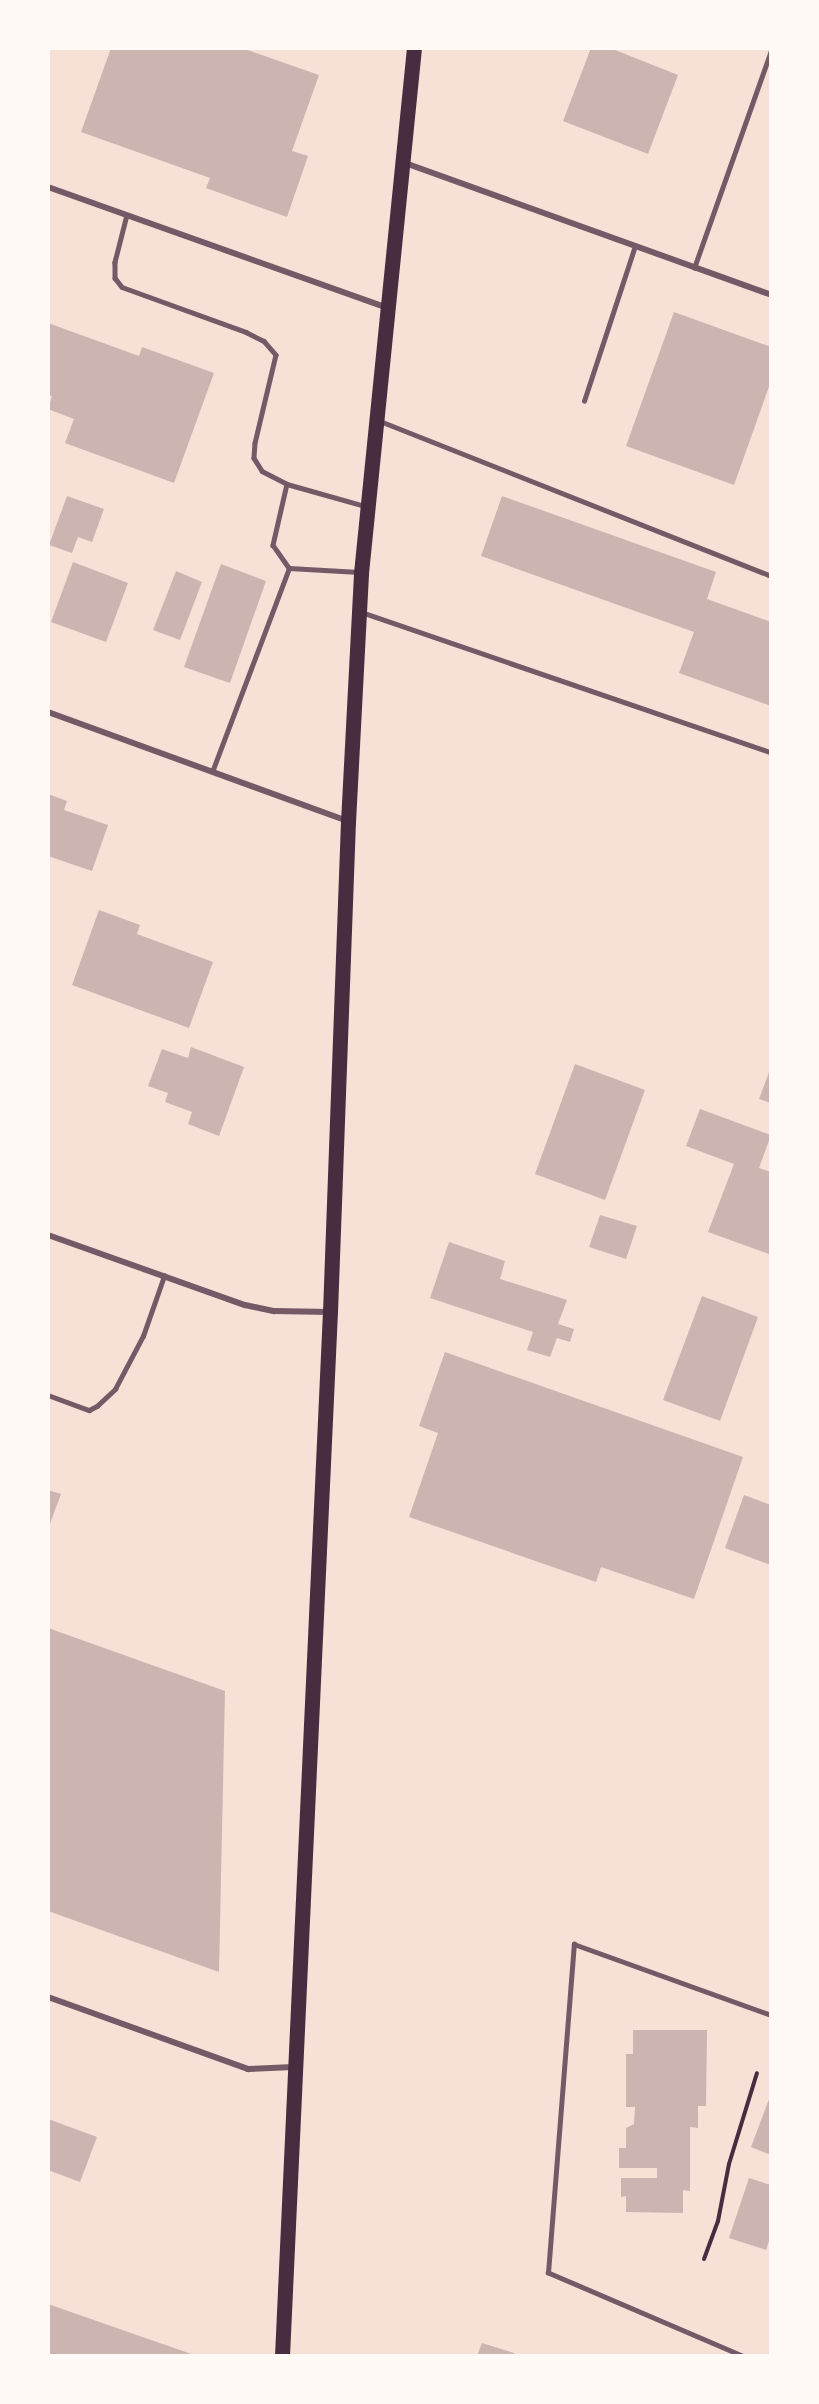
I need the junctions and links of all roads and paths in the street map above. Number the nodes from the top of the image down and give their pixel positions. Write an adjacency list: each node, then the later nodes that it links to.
1 (414, 48): 3 (main road)
2 (771, 50): 7 (lane)
3 (404, 163): 6 (street); 9 (main road)
4 (48, 187): 5 (street)
5 (127, 215): 9 (street); 12 (lane)
6 (635, 246): 7 (street); 10 (lane)
7 (694, 268): 8 (street)
8 (771, 295)
9 (389, 308): 11 (main road)
10 (584, 401)
11 (377, 419): 13 (main road); 16 (lane)
12 (286, 484): 13 (lane); 14 (lane)
13 (368, 507): 15 (main road)
14 (289, 568): 15 (lane); 20 (lane)
15 (361, 573): 17 (main road)
16 (771, 576)
17 (358, 611): 19 (lane); 21 (main road)
18 (48, 712): 20 (street)
19 (771, 752)
20 (212, 772): 21 (street)
21 (348, 822): 24 (main road)
22 (48, 1234): 23 (street)
23 (164, 1276): 24 (street); 25 (lane)
24 (330, 1312): 28 (main road)
25 (48, 1395)
26 (48, 1997): 28 (street)
27 (771, 2015): 32 (lane)
28 (297, 2067): 31 (main road)
29 (757, 2073): 30 (path)
30 (704, 2259)
31 (282, 2356)
32 (742, 2356)

